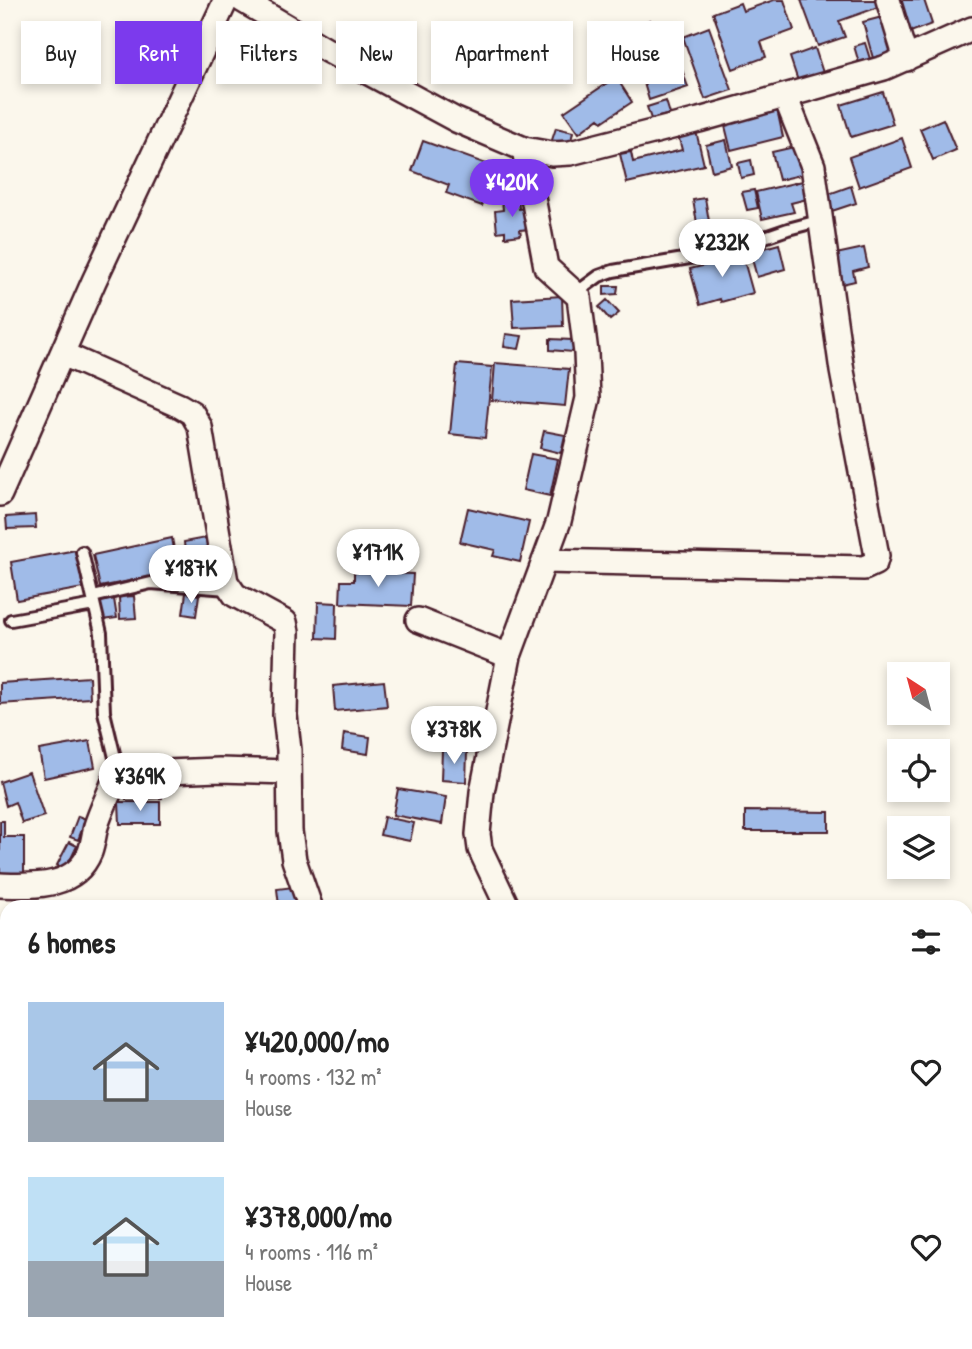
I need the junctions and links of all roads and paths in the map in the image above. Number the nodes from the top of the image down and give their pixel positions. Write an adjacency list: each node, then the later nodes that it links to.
1 (226, 0): 10 (street)
2 (242, 0): 7 (street)
3 (888, 0): 5 (street)
4 (972, 29): 5 (street)
5 (906, 58): 6 (street)
6 (785, 96): 7 (street); 8 (street)
7 (524, 149): 9 (street)
8 (822, 219): 9 (lane); 13 (street)
9 (576, 293): 13 (street)
10 (63, 354): 11 (street); 14 (street)
11 (0, 494)
12 (82, 552): 15 (lane)
13 (544, 561): 18 (street)
14 (231, 589): 15 (lane); 20 (street)
15 (94, 601): 16 (lane); 19 (lane)
16 (11, 620)
17 (418, 620): 18 (street)
18 (509, 656): 23 (street)
19 (118, 770): 20 (street); 21 (street)
20 (289, 772): 22 (street)
21 (7, 892)
22 (308, 900)
23 (504, 900)

